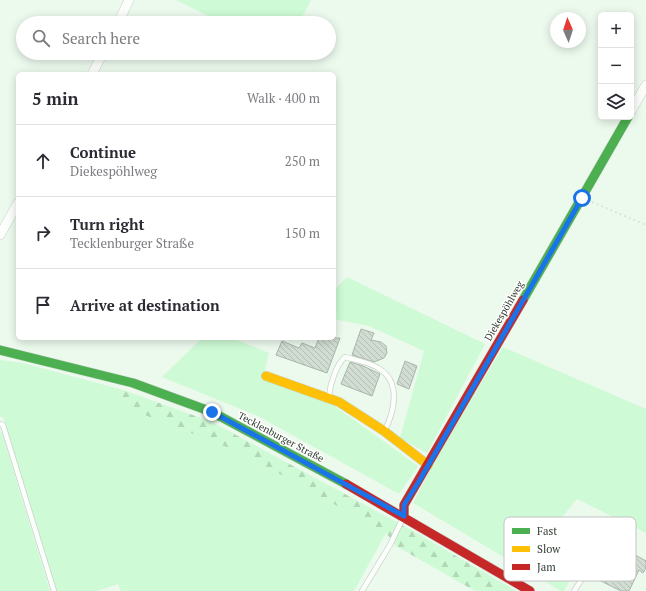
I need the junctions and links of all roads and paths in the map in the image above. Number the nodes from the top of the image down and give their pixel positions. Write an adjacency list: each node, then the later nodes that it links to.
1 (129, 0): 2 (street)
2 (121, 16)
3 (99, 60): 4 (street)
4 (93, 72)
5 (646, 84): 6 (street)
6 (634, 106)
7 (626, 120): 8 (street, Diekespöhlweg)
8 (582, 198): 10 (path); 17 (street, Diekespöhlweg)
9 (16, 207): 11 (street)
10 (646, 225)
11 (0, 235)
12 (0, 350): 18 (street, Tecklenburger Straße)
13 (266, 376): 14 (street)
14 (328, 397): 16 (street); 16 (lane)
15 (0, 424): 22 (lane)
16 (384, 432): 17 (street)
17 (428, 465): 18 (street, Diekespöhlweg)
18 (404, 516): 19 (street, Tecklenburger Straße); 23 (lane)
19 (504, 576)
20 (513, 581): 24 (street, Tecklenburger Straße)
21 (581, 581): 25 (lane)
22 (54, 591)
23 (362, 591)
24 (530, 591)
25 (574, 591)

